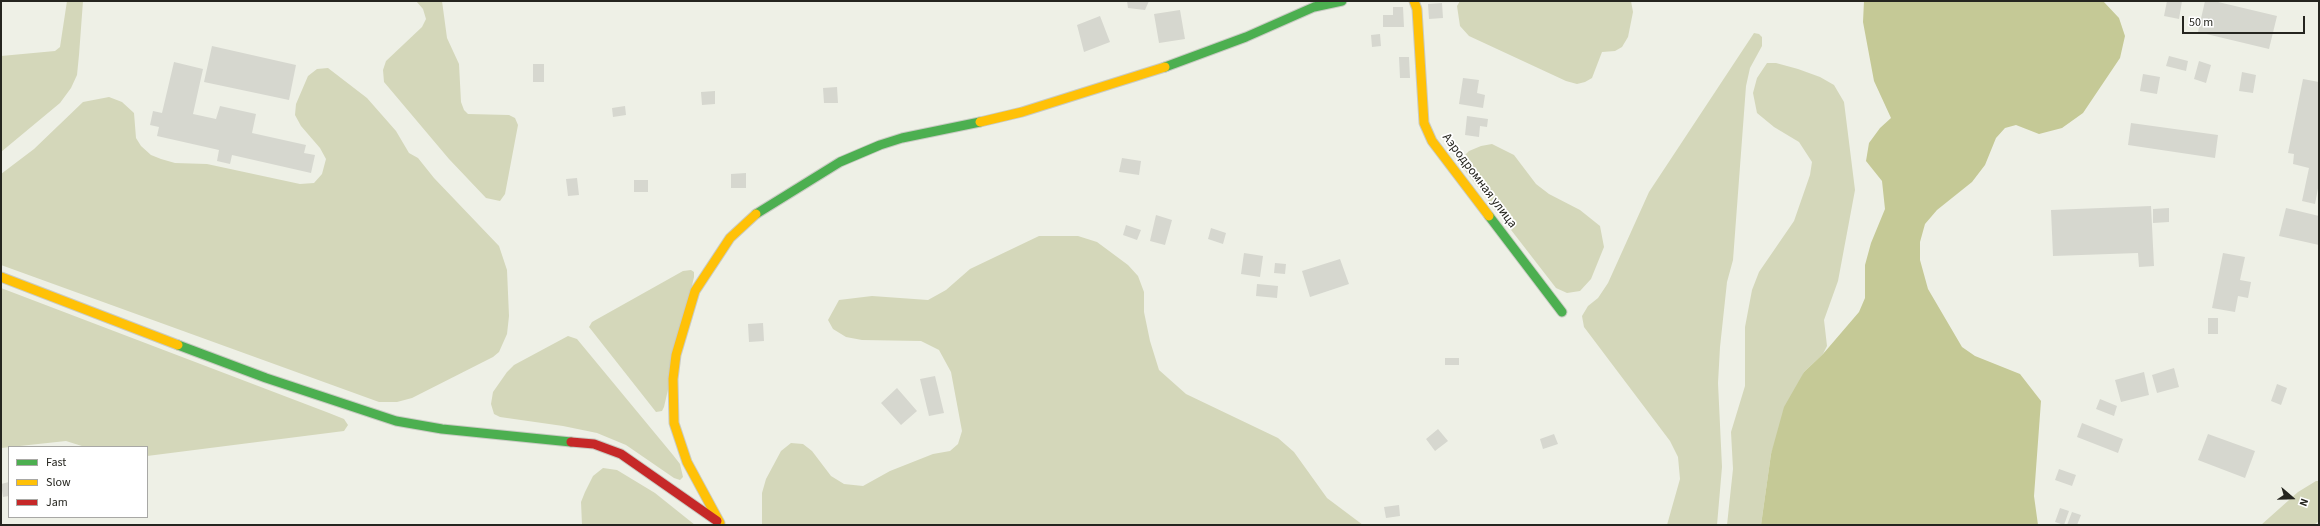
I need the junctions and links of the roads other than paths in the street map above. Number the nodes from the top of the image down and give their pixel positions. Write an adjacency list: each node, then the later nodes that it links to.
1 (1342, 1): 5 (street)
2 (1414, 1): 4 (street, Аэродромная улица)
3 (1, 278): 5 (street)
4 (1562, 312)
5 (721, 524)

